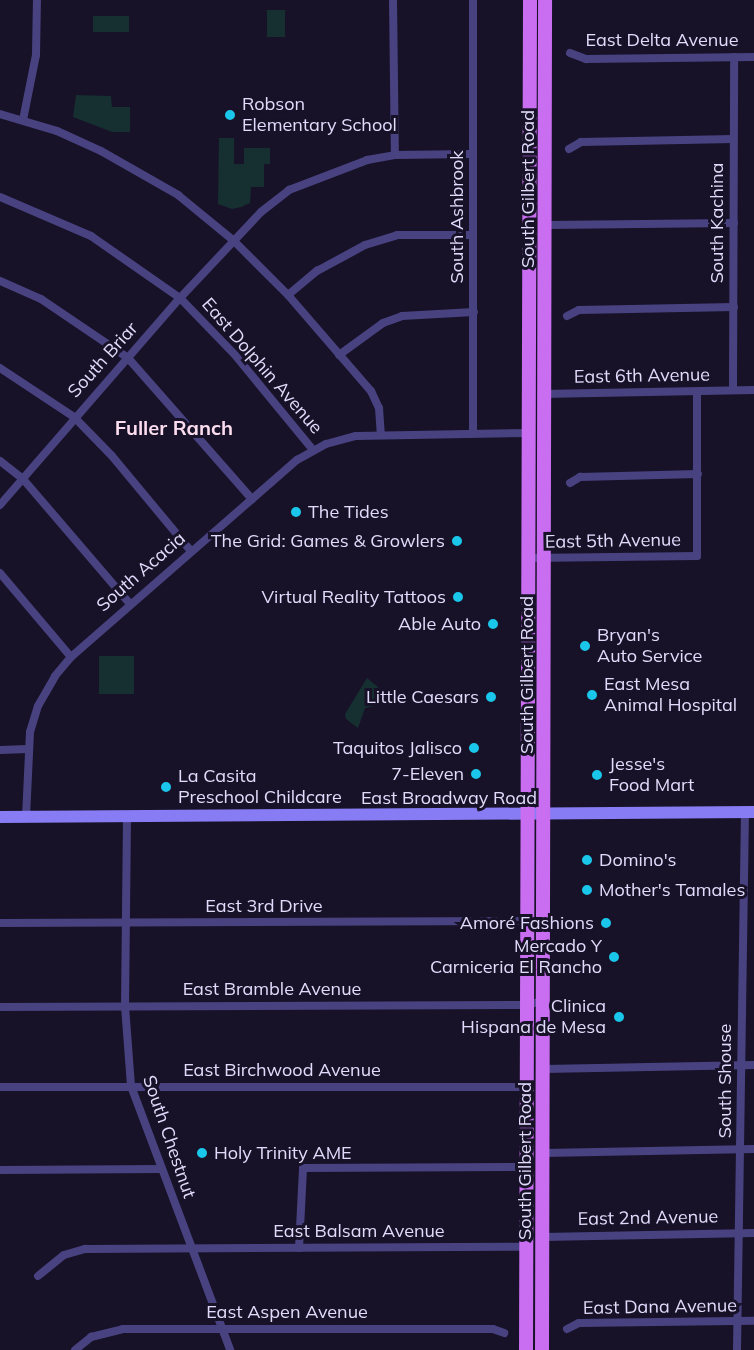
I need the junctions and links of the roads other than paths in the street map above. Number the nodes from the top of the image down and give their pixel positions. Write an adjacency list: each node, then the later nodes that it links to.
1 (37, 0): 10 (street)
2 (393, 0): 14 (street)
3 (472, 0): 13 (street, South Ashbrook)
4 (530, 0): 32 (main road, South Gilbert Road)
5 (545, 0): 17 (main road, South Gilbert Road)
6 (570, 53): 7 (street, East Delta Avenue)
7 (734, 57): 8 (street, East Delta Avenue); 11 (street, South Kachina)
8 (754, 57)
9 (0, 114): 10 (street)
10 (23, 120): 19 (street)
11 (733, 139): 12 (street); 16 (street, South Kachina)
12 (569, 149)
13 (474, 154): 14 (street); 18 (street, South Ashbrook)
14 (395, 155): 19 (street)
15 (0, 197): 22 (street, East Dolphin Avenue)
16 (734, 223): 17 (street); 23 (street, South Kachina)
17 (547, 225): 33 (main road, South Gilbert Road)
18 (472, 235): 21 (street); 24 (street, South Ashbrook)
19 (234, 240): 21 (street); 22 (street, South Briar)
20 (0, 281): 27 (street)
21 (288, 295): 26 (street)
22 (180, 297): 27 (street, South Briar); 39 (street, East Dolphin Avenue)
23 (734, 307): 25 (street); 29 (street, South Kachina)
24 (474, 312): 26 (street); 35 (street, South Ashbrook)
25 (567, 316)
26 (339, 355): 38 (street)
27 (128, 358): 34 (street, South Briar); 44 (street)
28 (0, 368): 34 (street)
29 (733, 390): 30 (street, East 6th Avenue); 31 (street, East 6th Avenue)
30 (754, 390)
31 (698, 392): 33 (street, East 6th Avenue); 41 (street)
32 (531, 394): 33 (street, East 6th Avenue); 36 (main road, South Gilbert Road)
33 (546, 394): 37 (main road, South Gilbert Road)
34 (74, 417): 42 (street, South Briar); 46 (street)
35 (473, 433): 36 (street, South Acacia); 38 (street, South Acacia)
36 (531, 433): 37 (street, South Acacia); 47 (main road, South Gilbert Road)
37 (546, 433): 48 (main road, South Gilbert Road)
38 (381, 434): 39 (street, South Acacia)
39 (313, 450): 44 (street, South Acacia)
40 (0, 461): 42 (street)
41 (698, 474): 43 (street); 48 (street, East 5th Avenue)
42 (23, 479): 45 (street, South Briar); 51 (street)
43 (570, 483)
44 (252, 499): 46 (street, South Acacia)
45 (0, 505)
46 (191, 551): 51 (street, South Acacia)
47 (530, 558): 48 (street, East 5th Avenue); 50 (main road, South Gilbert Road)
48 (545, 558): 52 (main road, South Gilbert Road)
49 (0, 573): 54 (street)
50 (530, 586): 52 (main road); 53 (main road, South Gilbert Road)
51 (130, 604): 54 (street, South Acacia)
52 (545, 620): 55 (main road, South Gilbert Road)
53 (529, 640): 55 (main road); 59 (main road, South Gilbert Road)
54 (71, 657): 56 (street, South Acacia)
55 (545, 695): 60 (main road, South Gilbert Road)
56 (28, 749): 57 (street); 62 (street, South Acacia)
57 (0, 750)
58 (750, 812): 60 (main road, East Broadway Road); 67 (street, South Shouse)
59 (528, 816): 60 (main road, East Broadway Road); 63 (main road, East Broadway Road); 64 (main road, South Gilbert Road)
60 (546, 816): 69 (main road, South Gilbert Road)
61 (0, 817): 62 (main road, East Broadway Road)
62 (26, 817): 63 (main road, East Broadway Road)
63 (127, 818): 65 (street, South Chestnut)
64 (528, 921): 65 (street, East 3rd Drive); 70 (main road, South Gilbert Road)
65 (126, 922): 66 (street, East 3rd Drive); 71 (street, South Chestnut)
66 (0, 923)
67 (742, 972): 68 (street); 74 (street, South Shouse)
68 (754, 972)
69 (544, 1000): 70 (street, East Bramble Avenue); 75 (main road, South Gilbert Road)
70 (528, 1005): 71 (street, East Bramble Avenue); 78 (main road, South Gilbert Road)
71 (124, 1006): 72 (street, East Bramble Avenue); 76 (street, South Chestnut)
72 (0, 1007)
73 (754, 1065): 74 (street)
74 (742, 1066): 75 (street); 79 (street, South Shouse)
75 (544, 1070): 81 (main road, South Gilbert Road)
76 (131, 1086): 77 (street, East Birchwood Avenue); 78 (street, East Birchwood Avenue); 83 (street, South Chestnut)
77 (0, 1087)
78 (528, 1087): 82 (main road, South Gilbert Road)
79 (742, 1149): 80 (street); 81 (street); 85 (street, South Shouse)
80 (754, 1149)
81 (544, 1153): 87 (main road, South Gilbert Road)
82 (527, 1167): 88 (main road, South Gilbert Road); 90 (street)
83 (161, 1169): 84 (street); 89 (street, South Chestnut)
84 (0, 1170)
85 (740, 1233): 86 (street, East 2nd Avenue); 87 (street, East 2nd Avenue); 93 (street, South Shouse)
86 (754, 1233)
87 (543, 1237): 100 (main road, South Gilbert Road)
88 (527, 1247): 90 (street, East Balsam Avenue); 99 (main road, South Gilbert Road)
89 (192, 1248): 90 (street, East Balsam Avenue); 91 (street, East Balsam Avenue); 94 (street, South Chestnut)
90 (299, 1248)
91 (38, 1276)
92 (754, 1321): 93 (street, East Dana Avenue)
93 (738, 1322): 95 (street, East Dana Avenue); 101 (street, South Shouse)
94 (222, 1329): 96 (street, East Aspen Avenue); 97 (street, East Aspen Avenue); 98 (street, South Chestnut)
95 (567, 1329)
96 (504, 1333)
97 (75, 1350)
98 (230, 1350)
99 (526, 1350)
100 (542, 1350)
101 (737, 1350)

